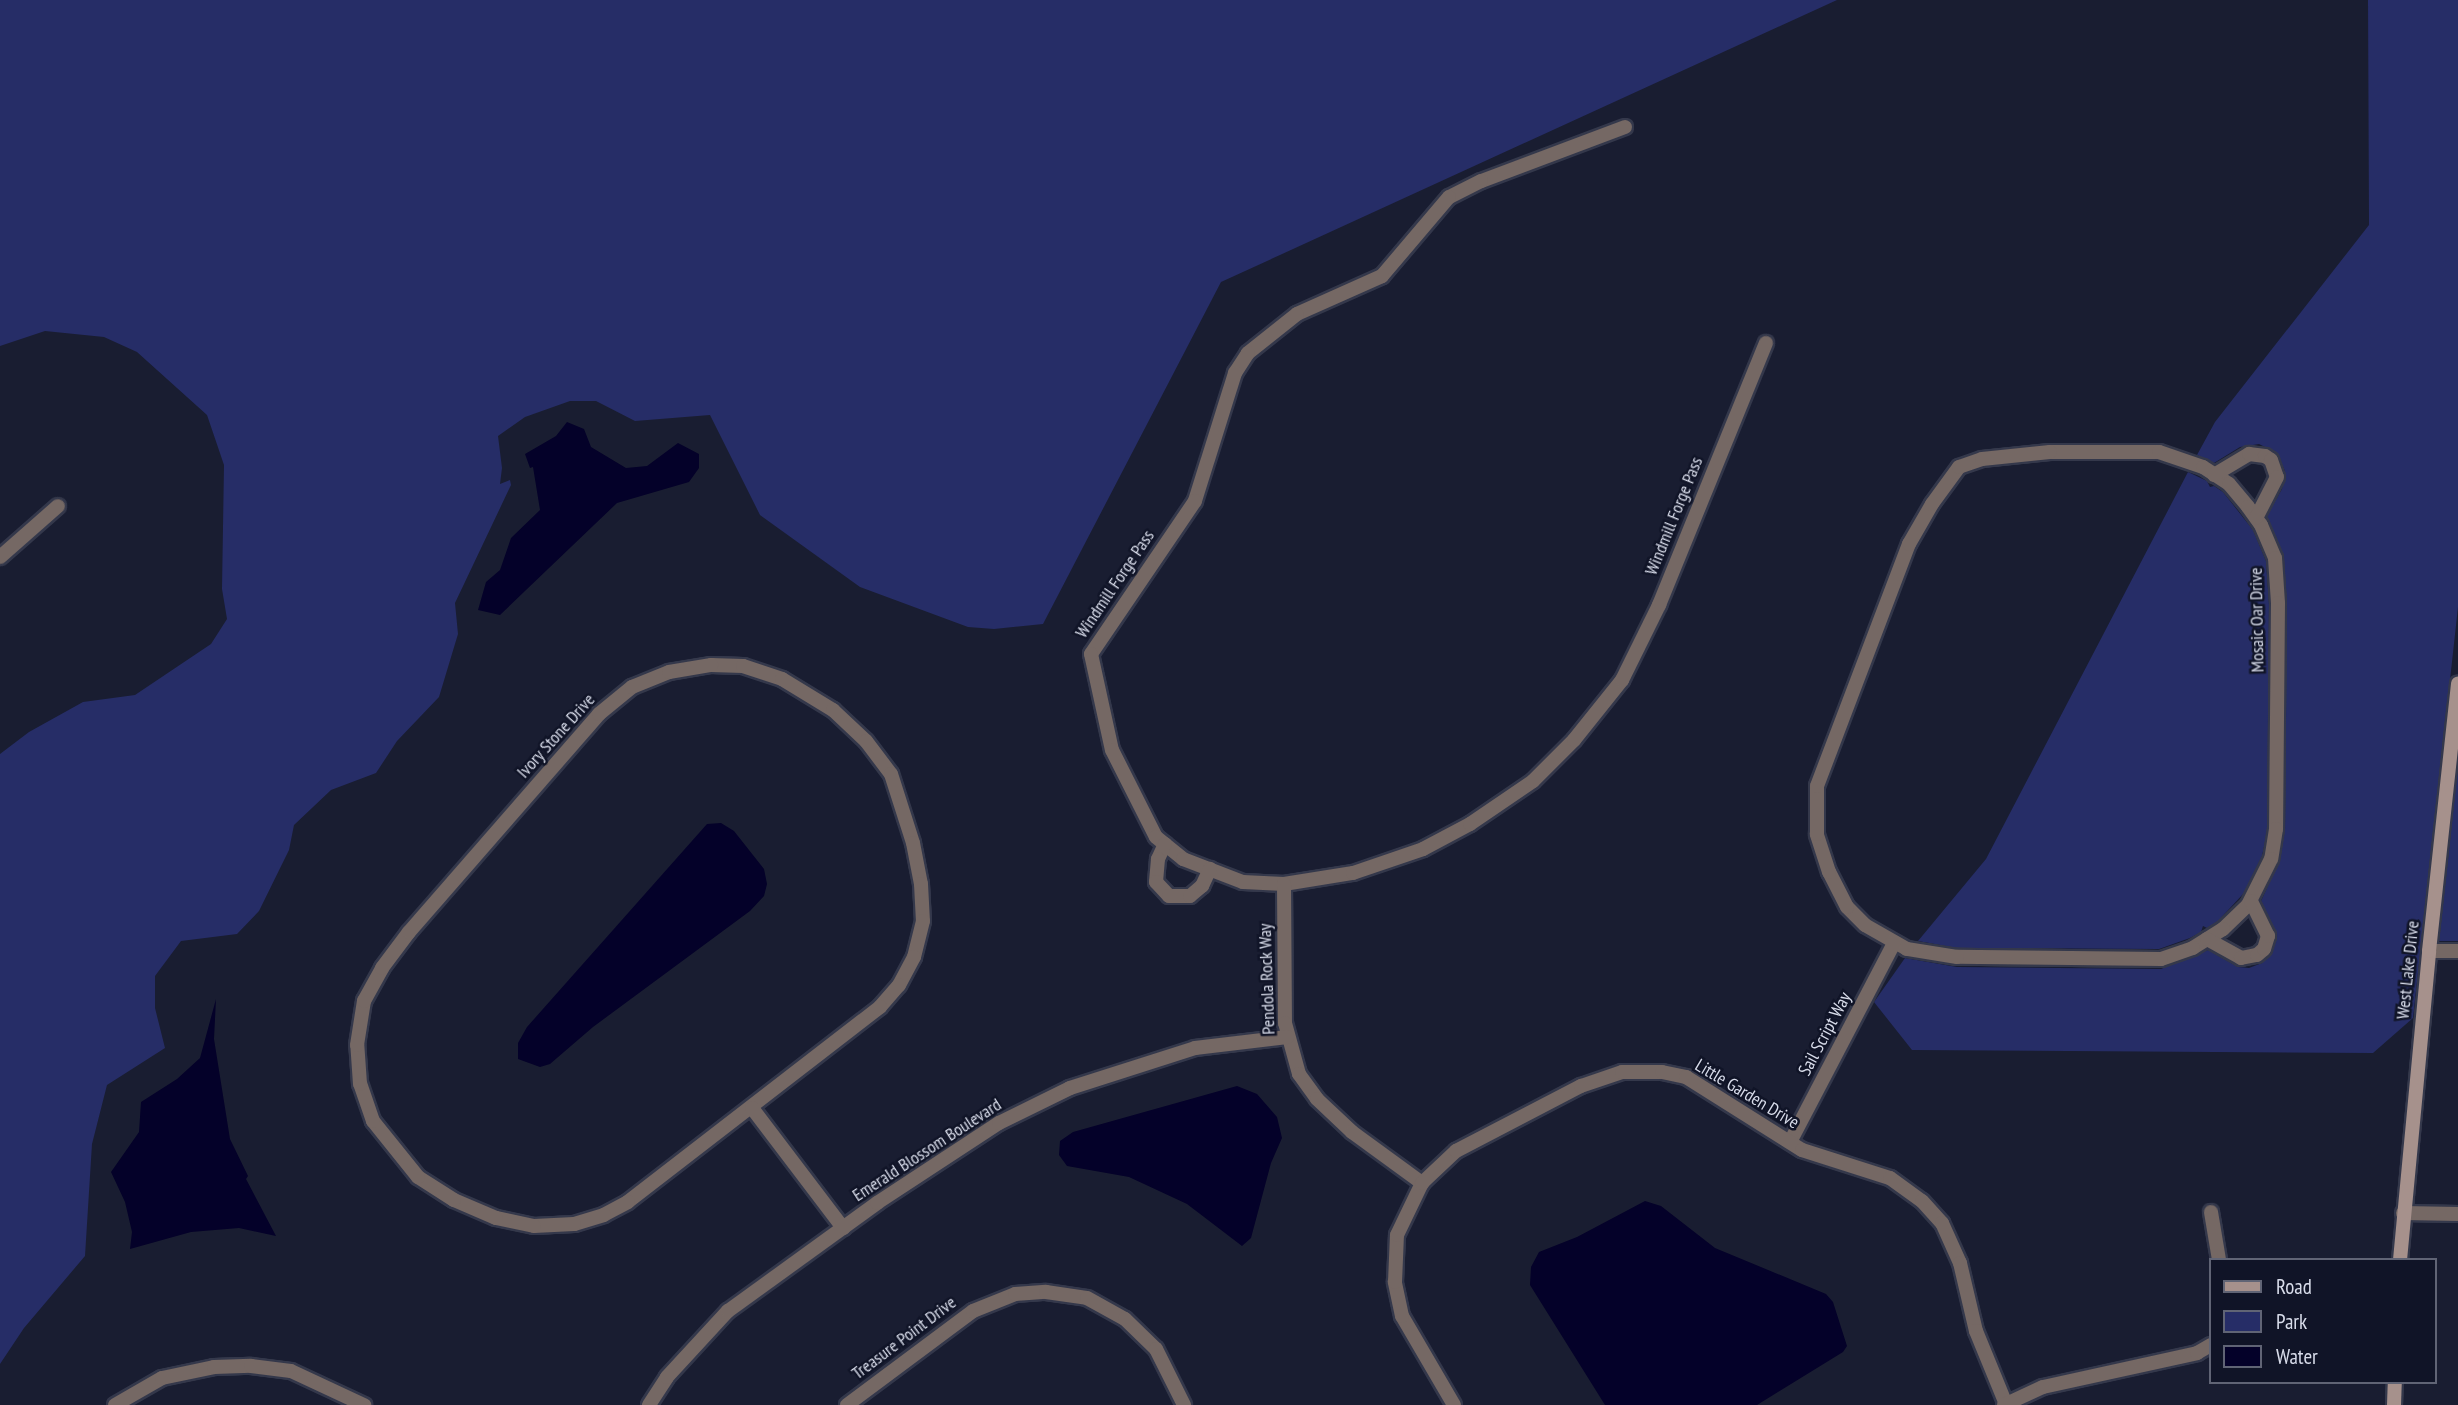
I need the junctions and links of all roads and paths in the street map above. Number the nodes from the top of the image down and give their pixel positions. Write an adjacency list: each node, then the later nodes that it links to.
1 (1625, 127): 8 (street, Windmill Forge Pass)
2 (1766, 343): 10 (street, Windmill Forge Pass)
3 (2214, 474): 5 (street, Mosaic Oar Drive); 5 (street); 13 (street, Mosaic Oar Drive)
4 (58, 506): 6 (street)
5 (2256, 518): 11 (street, Mosaic Oar Drive)
6 (0, 557)
7 (2458, 684): 14 (street, West Lake Drive)
8 (1165, 844): 9 (street, Windmill Forge Pass); 9 (street)
9 (1210, 869): 10 (street, Windmill Forge Pass)
10 (1284, 884): 16 (street, Pendola Rock Way)
11 (2251, 901): 12 (street, Mosaic Oar Drive); 12 (street)
12 (2207, 939): 13 (street, Mosaic Oar Drive)
13 (1894, 943): 18 (street, Sail Script Way)
14 (2429, 951): 15 (street); 21 (street, West Lake Drive)
15 (2458, 951)
16 (1287, 1037): 19 (street, Pendola Rock Way); 23 (street, Emerald Blossom Boulevard)
17 (752, 1108): 17 (street, Ivory Stone Drive); 23 (street)
18 (1790, 1142): 19 (street, Little Garden Drive); 34 (street, Little Garden Drive)
19 (1422, 1183): 33 (street, Little Garden Drive)
20 (2211, 1212): 24 (street)
21 (2403, 1213): 22 (street); 25 (street, West Lake Drive)
22 (2458, 1214)
23 (843, 1228): 30 (street, Emerald Blossom Boulevard)
24 (2219, 1258)
25 (2400, 1258)
26 (2210, 1346): 34 (street, Little Garden Drive)
27 (2395, 1384): 35 (street)
28 (115, 1405): 29 (street)
29 (363, 1405)
30 (649, 1405)
31 (847, 1405): 32 (street, Treasure Point Drive)
32 (1184, 1405)
33 (1454, 1405)
34 (2005, 1405)
35 (2394, 1405)

